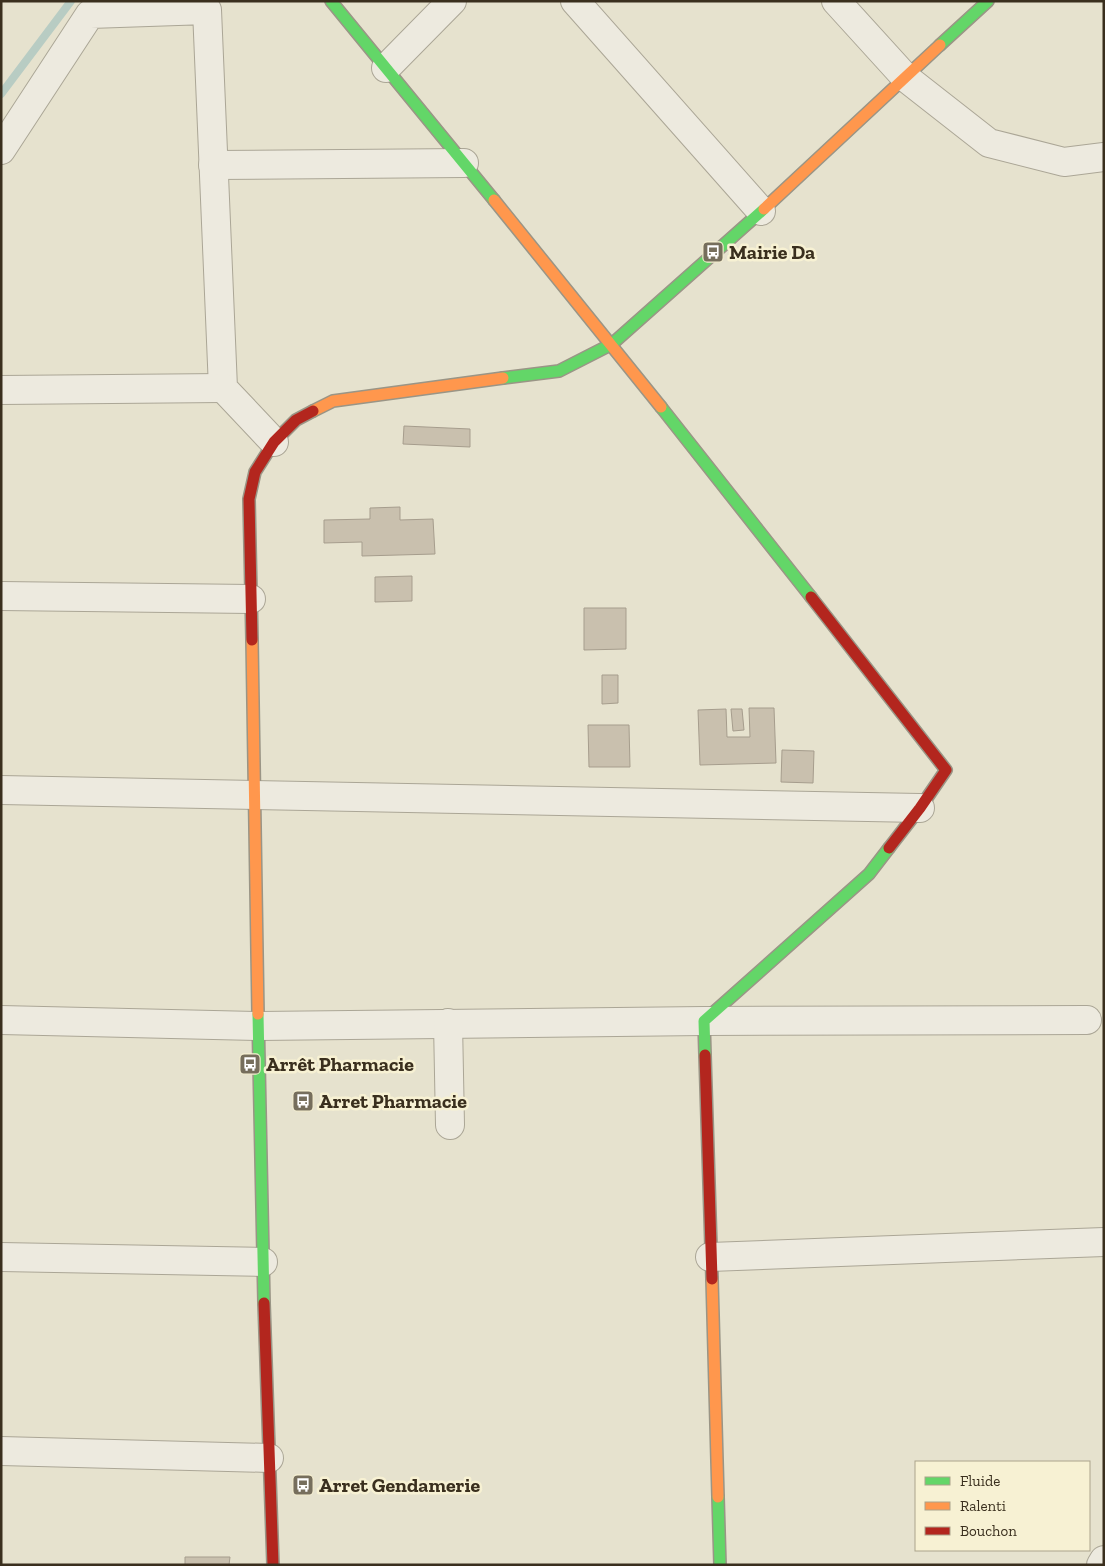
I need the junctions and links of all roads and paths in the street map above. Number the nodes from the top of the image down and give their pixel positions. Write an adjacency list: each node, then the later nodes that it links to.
1 (331, 1): 6 (street)
2 (452, 1): 6 (street)
3 (576, 1): 12 (street)
4 (836, 1): 7 (street)
5 (988, 1): 7 (street)
6 (386, 68): 10 (street)
7 (906, 78): 9 (street); 12 (street)
8 (1, 150): 11 (street)
9 (1104, 156)
10 (464, 164): 11 (street); 13 (street)
11 (213, 165): 14 (street)
12 (761, 211): 13 (street)
13 (612, 344): 16 (street); 21 (street)
14 (223, 388): 15 (street); 16 (street)
15 (1, 390)
16 (274, 442): 18 (street)
17 (1, 596): 18 (street)
18 (251, 600): 20 (street)
19 (1, 790): 20 (street)
20 (255, 794): 21 (street); 26 (street)
21 (920, 808): 24 (street)
22 (1, 1020): 26 (street)
23 (1087, 1020): 24 (street)
24 (704, 1021): 25 (street); 30 (street)
25 (448, 1023): 26 (street); 27 (street)
26 (259, 1026): 31 (street)
27 (450, 1125)
28 (1104, 1242): 30 (street)
29 (1, 1256): 31 (street)
30 (710, 1258): 36 (street)
31 (263, 1262): 33 (street)
32 (1, 1451): 33 (street)
33 (269, 1458): 35 (street)
34 (1104, 1560): 37 (street)
35 (273, 1565)
36 (720, 1565)
37 (1101, 1565)

